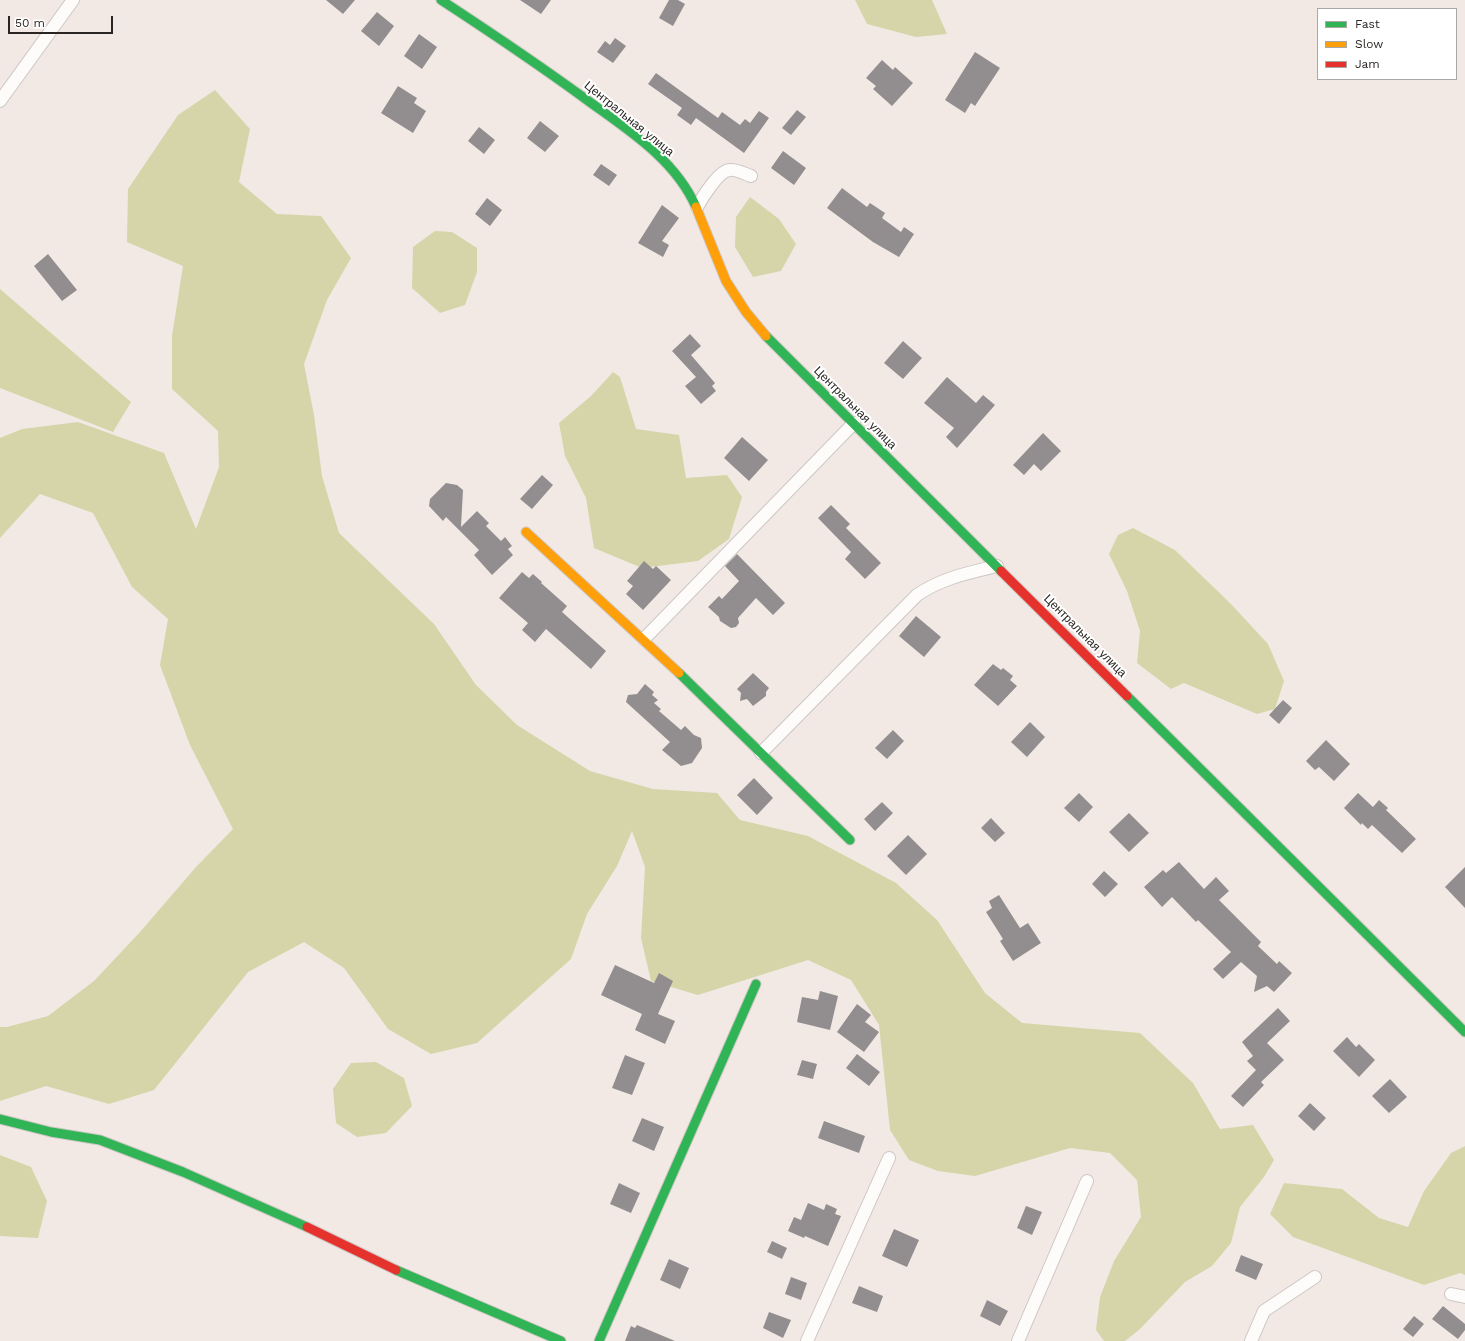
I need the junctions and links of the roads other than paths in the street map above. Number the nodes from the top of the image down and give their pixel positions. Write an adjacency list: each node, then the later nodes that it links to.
1 (73, 0): 3 (street)
2 (441, 0): 5 (street, Центральная улица)
3 (0, 101)
4 (751, 176): 5 (street)
5 (697, 207): 6 (street, Центральная улица)
6 (854, 424): 8 (street, Центральная улица); 9 (street)
7 (526, 532): 9 (street)
8 (997, 566): 10 (street); 13 (street, Центральная улица)
9 (644, 639): 10 (street)
10 (761, 754): 11 (street)
11 (850, 840)
12 (756, 984): 21 (street)
13 (1465, 1032)
14 (0, 1120): 20 (street)
15 (889, 1158): 22 (street)
16 (1087, 1181): 23 (street)
17 (1315, 1277): 24 (street)
18 (1451, 1294): 19 (street)
19 (1465, 1296)
20 (562, 1341)
21 (599, 1341)
22 (807, 1341)
23 (1018, 1341)
24 (1251, 1341)

